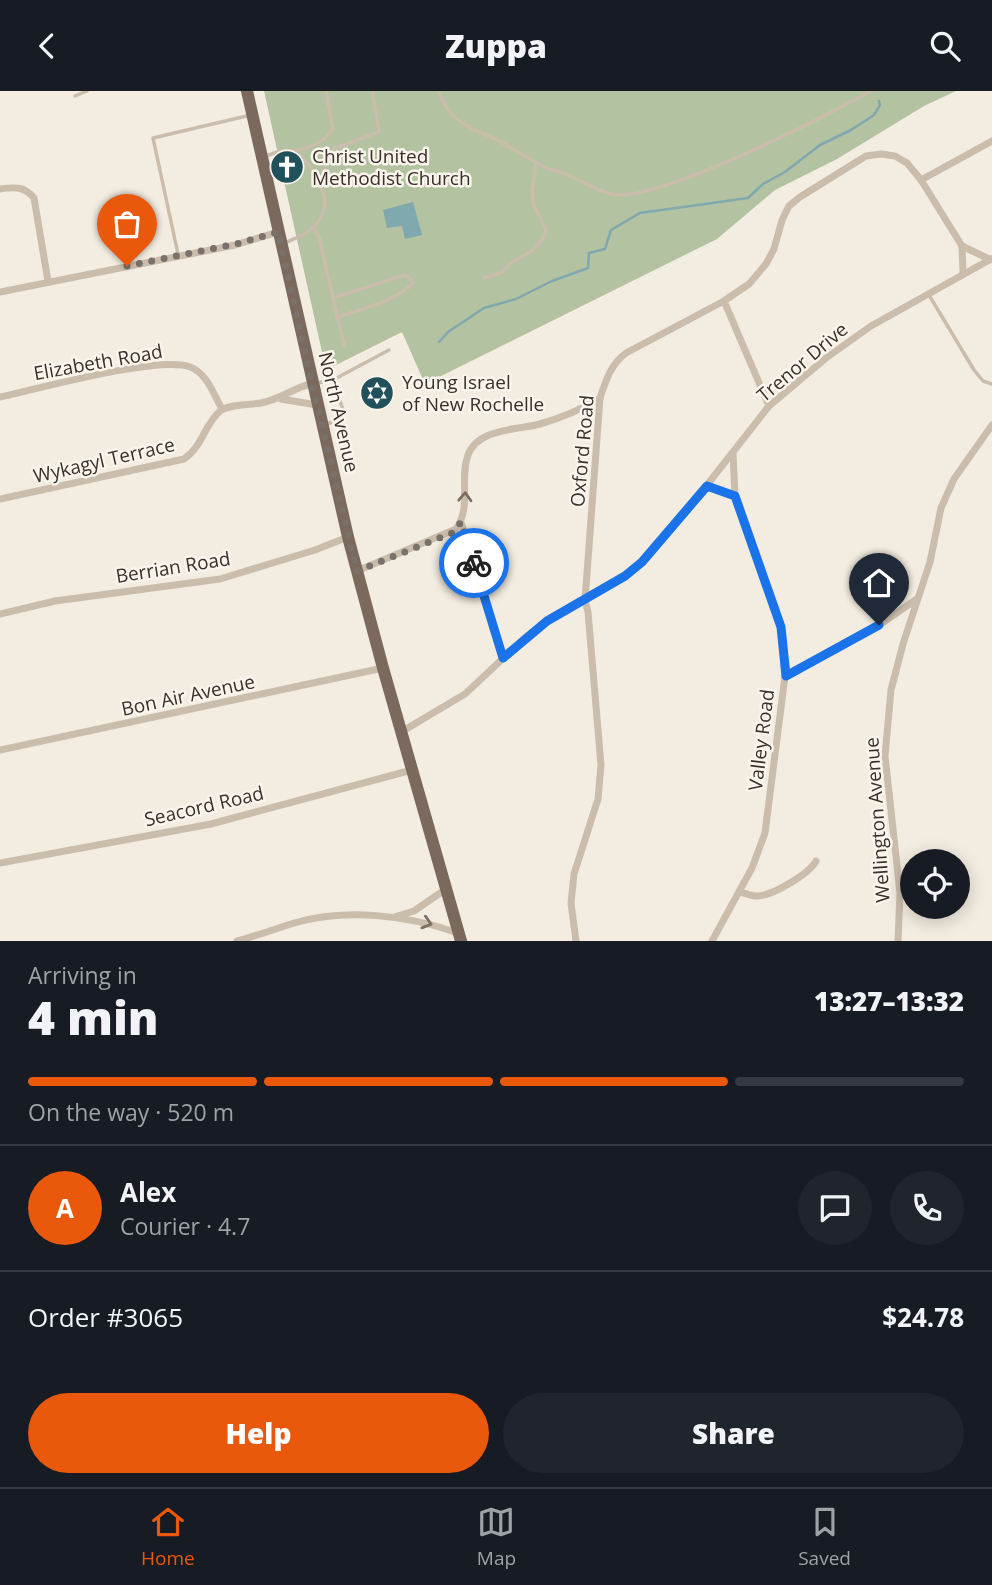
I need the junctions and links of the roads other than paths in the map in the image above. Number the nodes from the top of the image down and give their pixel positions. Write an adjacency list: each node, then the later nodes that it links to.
1 (87, 91): 7 (lane)
2 (247, 91): 8 (main road, North Avenue)
3 (326, 91): 10 (lane)
4 (372, 91): 14 (lane)
5 (438, 91): 12 (lane)
6 (872, 91): 12 (lane)
7 (75, 96)
8 (253, 115): 11 (main road, North Avenue); 19 (lane)
9 (992, 141): 13 (street)
10 (295, 151): 11 (lane); 14 (lane)
11 (262, 157): 17 (main road, North Avenue)
12 (536, 163): 22 (lane)
13 (921, 180): 18 (street, Oxford Road); 27 (street, Oxford Road)
14 (322, 184): 16 (lane)
15 (0, 189): 23 (street)
16 (313, 227): 17 (lane); 26 (lane)
17 (280, 238): 19 (street); 32 (main road, North Avenue)
18 (962, 246): 20 (street); 21 (street, Oxford Road)
19 (179, 256): 23 (street)
20 (990, 259): 21 (street, Trenor Drive)
21 (963, 273): 25 (street, Trenor Drive)
22 (484, 278)
23 (48, 281): 24 (street)
24 (0, 292)
25 (929, 295): 33 (lane); 38 (street, Trenor Drive)
26 (333, 298): 28 (lane); 28 (lane)
27 (724, 300): 35 (street, Oxford Road); 38 (street)
28 (337, 317): 29 (lane)
29 (344, 345)
30 (389, 350): 31 (lane)
31 (333, 380): 32 (lane); 40 (lane)
32 (312, 384): 36 (street); 37 (main road, North Avenue)
33 (992, 384)
34 (0, 397): 39 (street, Elizabeth Road)
35 (600, 398): 46 (street, one-way to 35); 50 (street, Oxford Road)
36 (280, 399): 37 (street); 39 (street)
37 (317, 405): 40 (main road, North Avenue)
38 (769, 406): 42 (street, Trenor Drive)
39 (222, 409): 45 (street, Wykagyl Terrace)
40 (322, 425): 47 (main road, North Avenue)
41 (992, 425): 49 (street, Wellington Avenue)
42 (733, 452): 43 (street, Trenor Drive); 44 (street, Valley Road)
43 (707, 486): 44 (street); 50 (street, Trenor Drive)
44 (735, 496): 54 (street, Valley Road)
45 (0, 499)
46 (461, 522): 48 (street); 52 (street)
47 (348, 537): 48 (main road, North Avenue); 51 (street, Berrian Road)
48 (357, 571): 53 (main road, North Avenue)
49 (917, 599): 54 (street); 67 (street, Wellington Avenue)
50 (585, 600): 52 (street, Trenor Drive); 65 (street, Oxford Road)
51 (0, 614)
52 (503, 658): 55 (street, Trenor Drive)
53 (383, 668): 55 (main road, North Avenue); 56 (street, Bon Air Avenue)
54 (786, 676): 61 (street, Valley Road)
55 (401, 732): 57 (main road, North Avenue)
56 (0, 750)
57 (412, 770): 59 (street, Seacord Road); 60 (main road, North Avenue)
58 (816, 861): 61 (street)
59 (0, 863)
60 (446, 889): 62 (street); 63 (main road, North Avenue)
61 (739, 892): 66 (street, Valley Road)
62 (394, 917): 63 (street, one-way to 63); 64 (street)
63 (460, 937)
64 (237, 941)
65 (576, 941)
66 (712, 941)
67 (898, 941)

